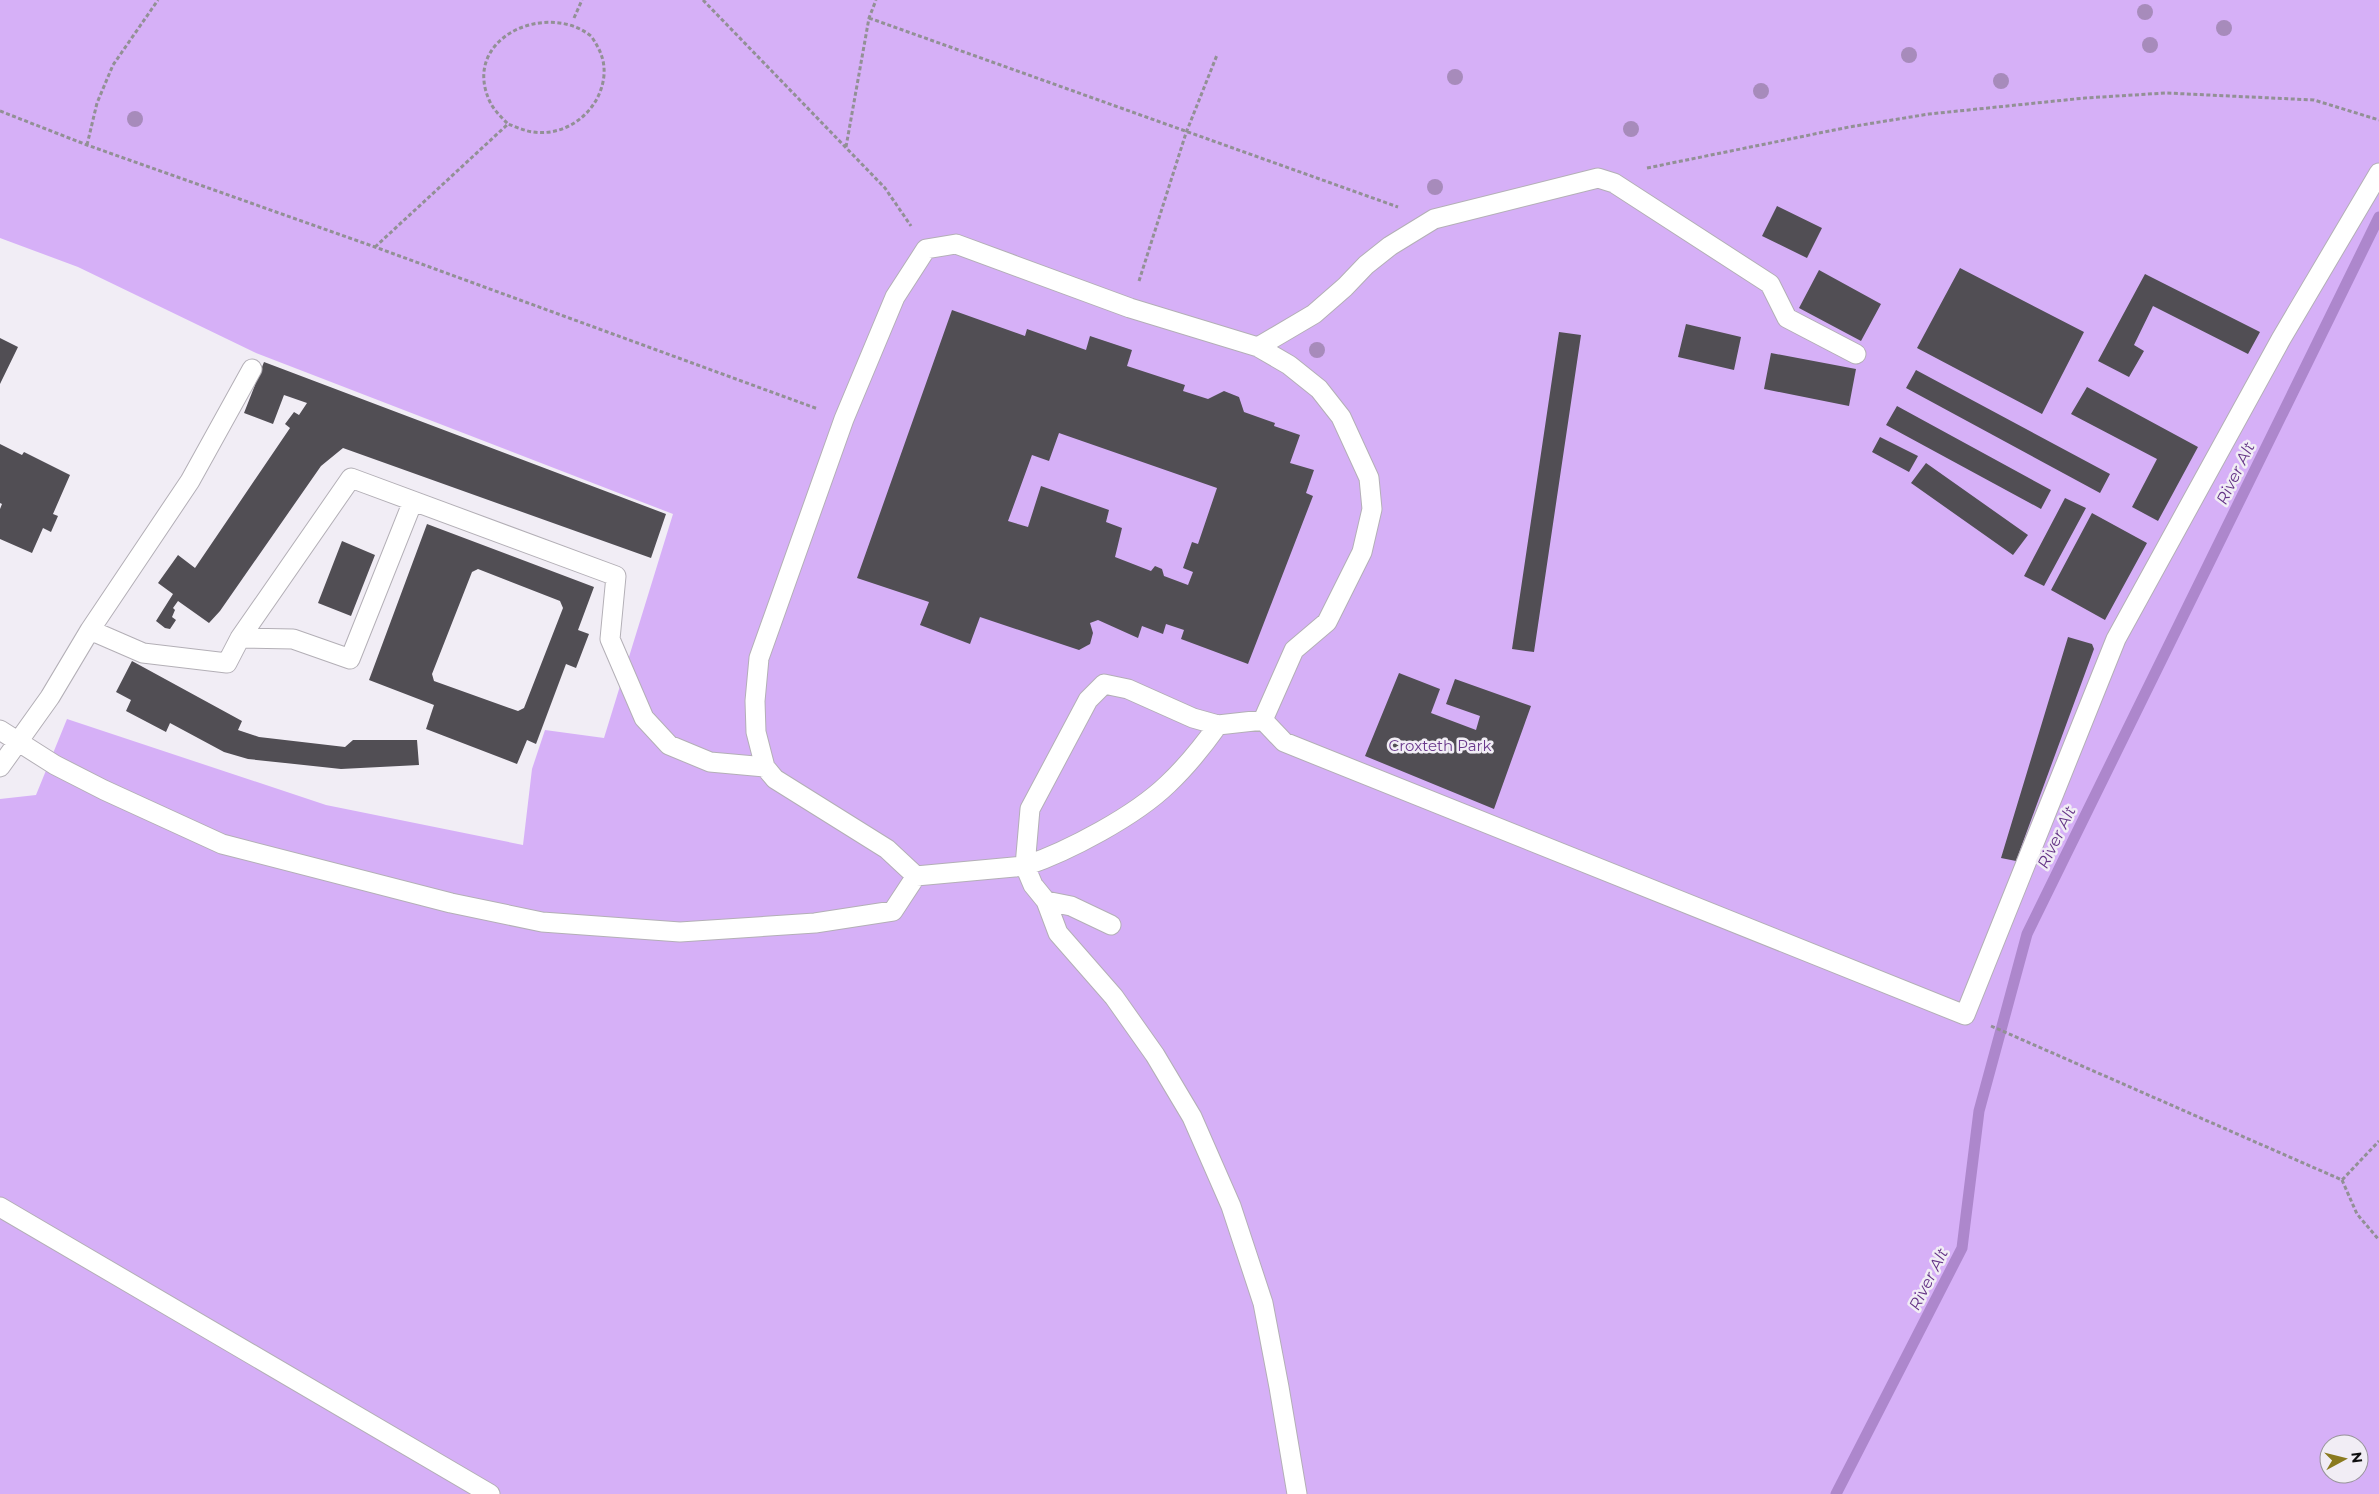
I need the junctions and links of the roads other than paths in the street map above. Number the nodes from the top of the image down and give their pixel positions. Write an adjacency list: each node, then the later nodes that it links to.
1 (2379, 173): 8 (lane)
2 (1258, 347): 3 (lane); 8 (lane); 13 (lane)
3 (1856, 354)
4 (252, 369): 6 (lane)
5 (412, 501): 7 (lane); 7 (lane); 13 (lane)
6 (90, 630): 7 (lane); 11 (lane)
7 (240, 638)
8 (1263, 720): 9 (lane)
9 (1218, 725): 14 (lane); 14 (lane)
10 (0, 730): 11 (lane)
11 (19, 741): 12 (lane); 15 (lane)
12 (0, 767)
13 (765, 767): 15 (lane)
14 (1025, 866): 15 (lane); 16 (lane)
15 (916, 876)
16 (1046, 901): 17 (lane); 20 (lane)
17 (1111, 925)
18 (0, 1208): 19 (lane)
19 (490, 1494)
20 (1297, 1494)

